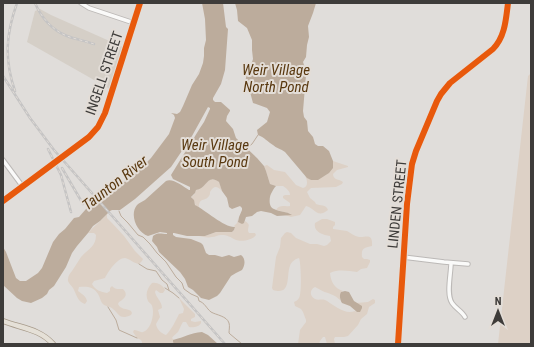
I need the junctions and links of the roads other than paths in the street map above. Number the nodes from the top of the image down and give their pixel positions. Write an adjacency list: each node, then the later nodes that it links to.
1 (81, 3): 4 (street)
2 (140, 3): 4 (street, INGELL STREET)
3 (508, 3): 8 (street, LINDEN STREET)
4 (134, 23): 6 (street, INGELL STREET)
5 (3, 160): 6 (street)
6 (23, 186): 7 (street, INGELL STREET)
7 (3, 201)
8 (403, 257): 9 (street); 14 (street, LINDEN STREET)
9 (451, 263): 10 (street); 11 (street)
10 (468, 264)
11 (465, 317)
12 (3, 321): 13 (main road)
13 (53, 344)
14 (398, 344)

